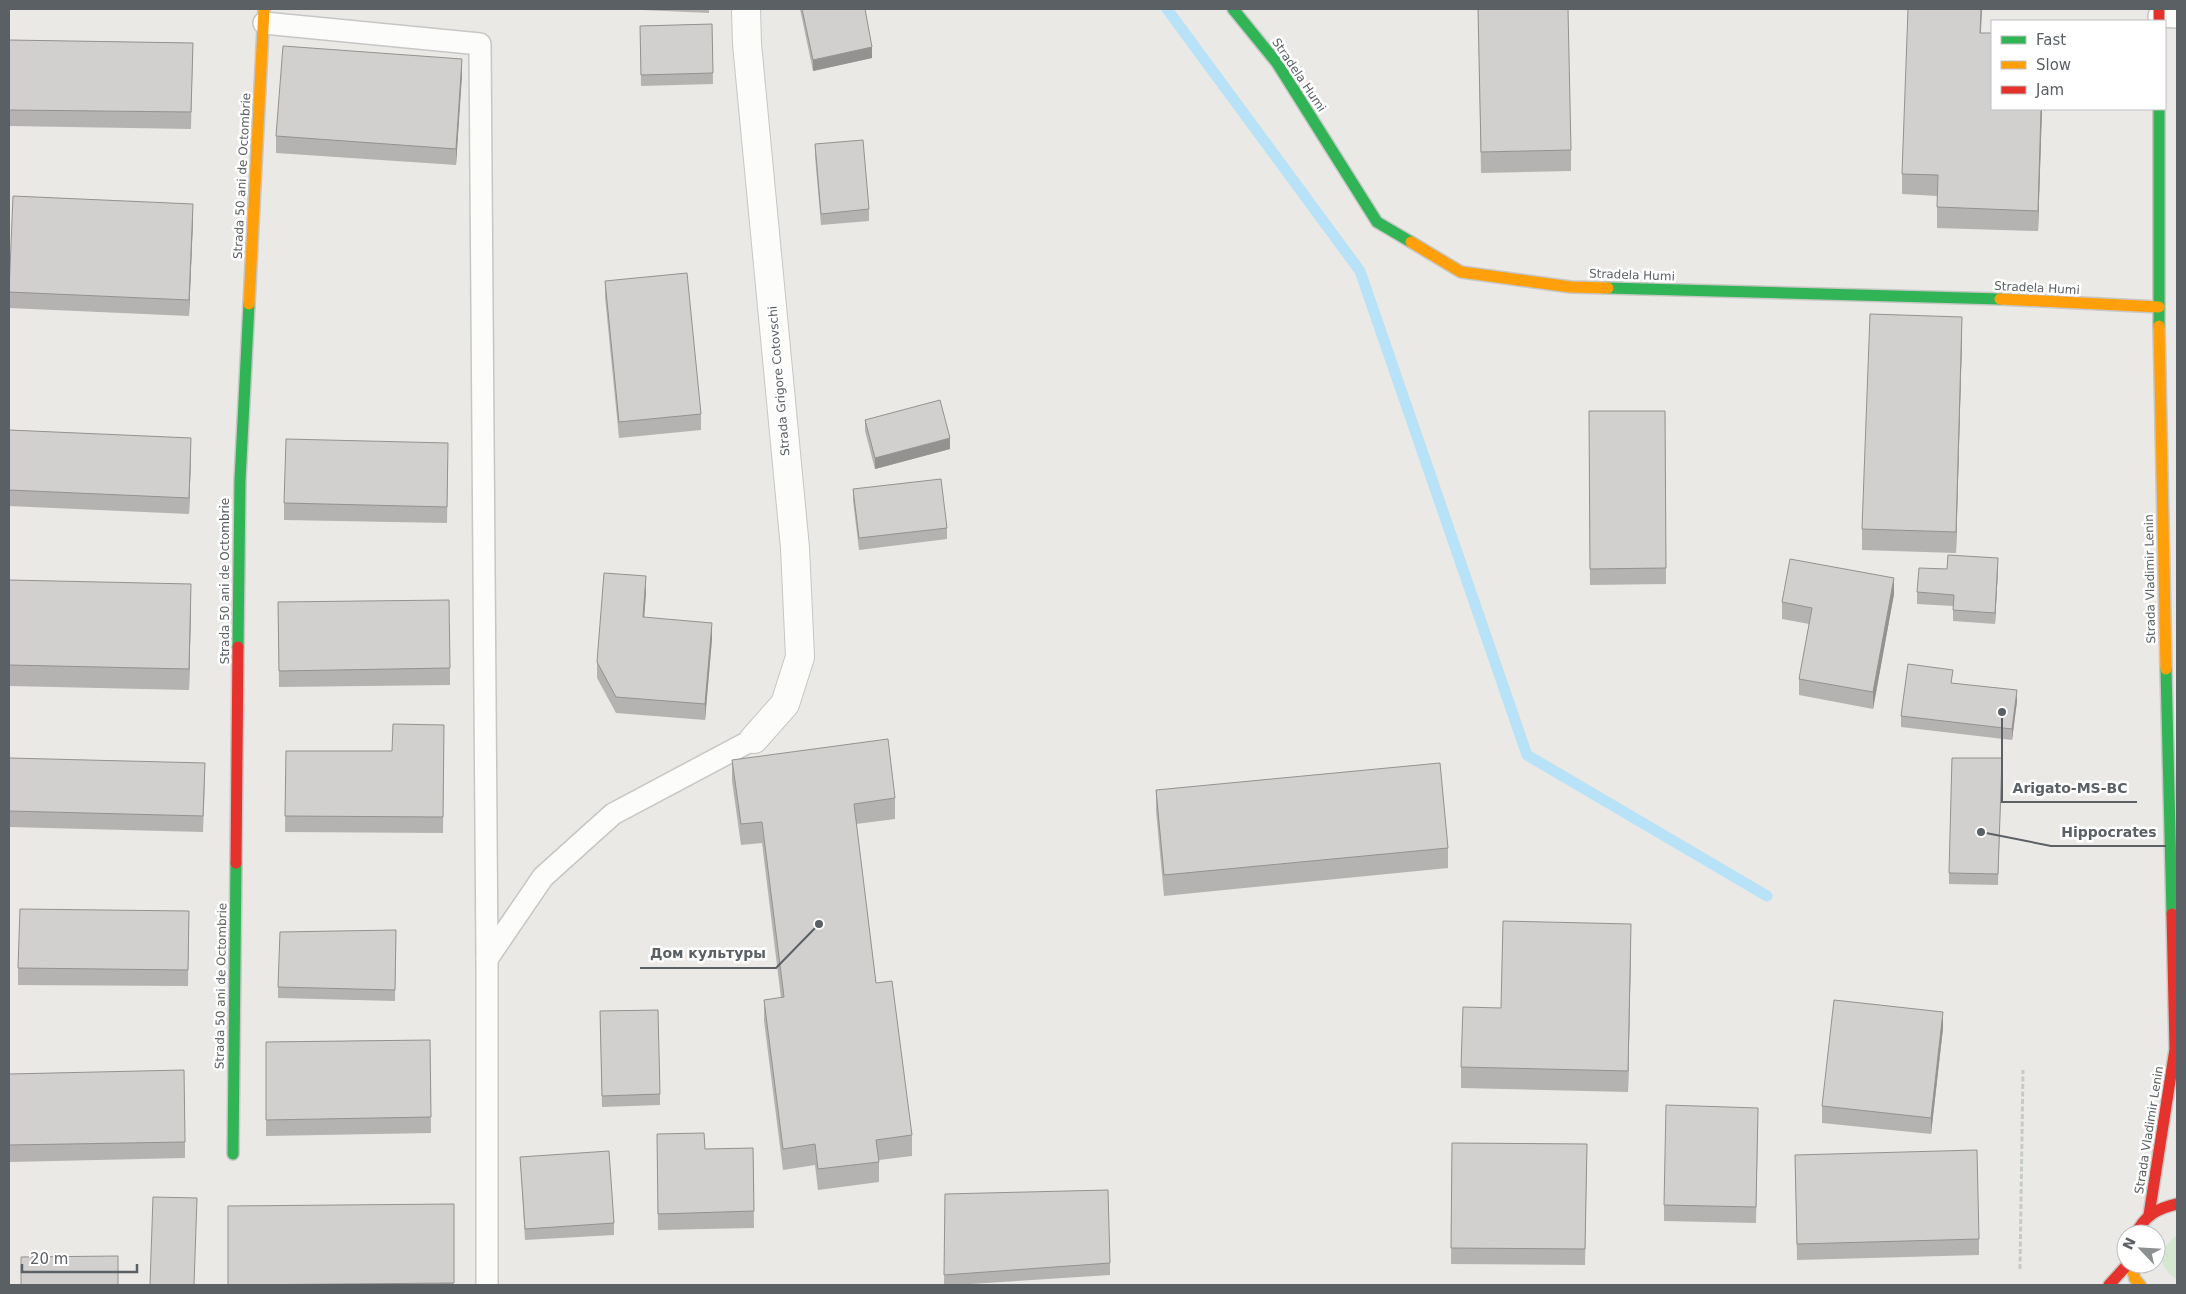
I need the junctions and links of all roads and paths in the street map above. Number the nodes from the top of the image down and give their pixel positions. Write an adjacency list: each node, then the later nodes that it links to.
1 (746, 9): 6 (street, Strada Grigore Cotovschi)
2 (1233, 9): 5 (street, Stradela Humi)
3 (264, 16): 7 (lane); 10 (street, Strada 50 ani de Octombrie)
4 (2159, 110): 5 (street, Strada Vladimir Lenin)
5 (2159, 307): 8 (street, Strada Vladimir Lenin)
6 (754, 739): 7 (lane)
7 (487, 959): 17 (lane)
8 (2177, 1052): 12 (street, Strada Vladimir Lenin)
9 (2023, 1070): 14 (path)
10 (233, 1154)
11 (2177, 1204): 12 (street, Strada Vladimir Lenin)
12 (2150, 1215): 13 (street, Strada Vladimir Lenin)
13 (2143, 1224)
14 (2020, 1269)
15 (2120, 1274): 18 (street)
16 (2133, 1274): 19 (street)
17 (487, 1285)
18 (2109, 1285)
19 (2140, 1285)

